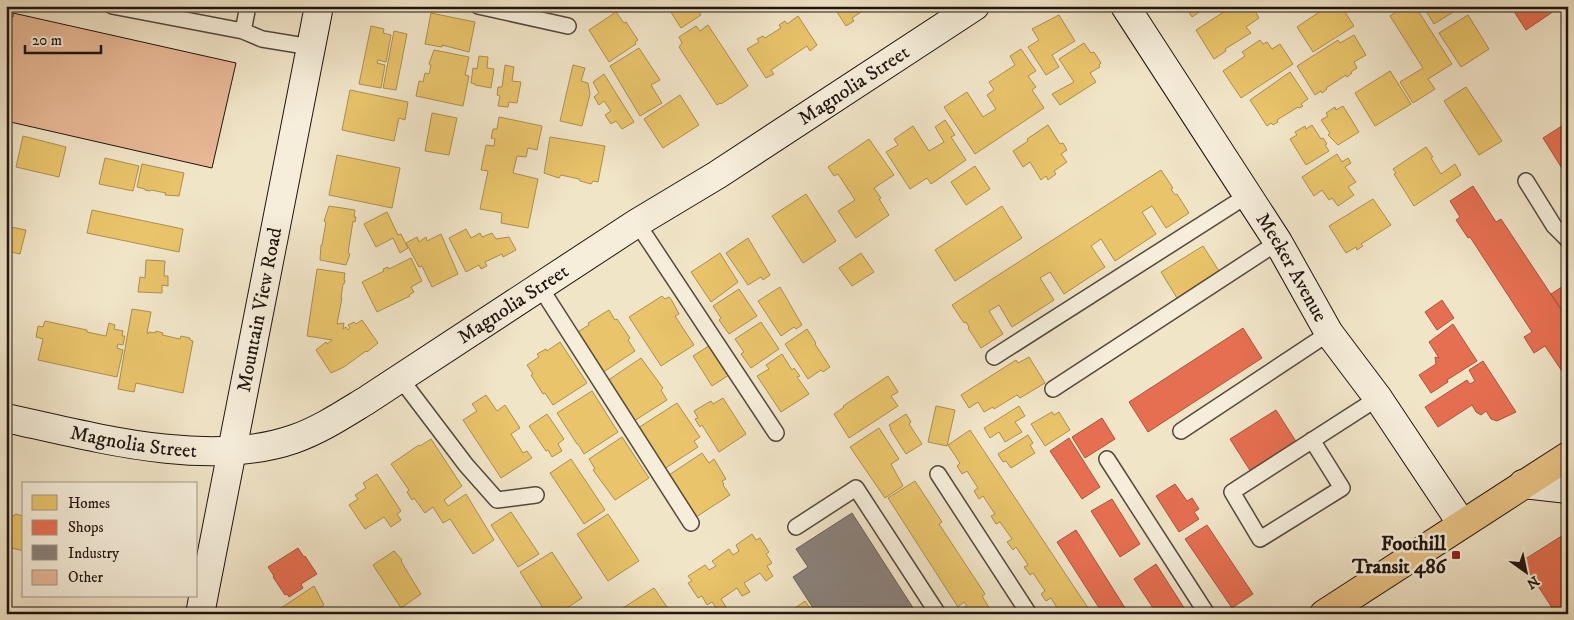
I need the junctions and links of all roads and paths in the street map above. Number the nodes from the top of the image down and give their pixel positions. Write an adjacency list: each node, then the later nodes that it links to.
1 (112, 6): 8 (lane)
2 (248, 6): 8 (lane)
3 (319, 6): 9 (street, Mountain View Road)
4 (478, 6): 7 (lane)
5 (975, 6): 12 (street, Magnolia Street)
6 (1125, 6): 11 (street, Meeker Avenue)
7 (568, 26)
8 (243, 31): 9 (lane)
9 (311, 47): 25 (street, Mountain View Road)
10 (1526, 181): 13 (lane)
11 (1248, 195): 14 (street, Meeker Avenue); 17 (lane)
12 (637, 222): 15 (street, Magnolia Street); 23 (lane)
13 (1568, 240)
14 (1278, 242): 16 (street, Meeker Avenue); 19 (lane)
15 (540, 287): 18 (street, Magnolia Street); 32 (lane)
16 (1329, 333): 20 (street, Meeker Avenue); 22 (lane)
17 (994, 357)
18 (400, 378): 25 (street, Magnolia Street); 31 (lane)
19 (1053, 389)
20 (1378, 398): 24 (lane); 33 (street, Meeker Avenue)
21 (6, 418): 25 (street, Magnolia Street)
22 (1181, 430)
23 (776, 433)
24 (1312, 440): 24 (lane)
25 (231, 451): 35 (street, Mountain View Road)
26 (1568, 456): 29 (main road)
27 (1107, 459): 38 (lane)
28 (938, 474): 37 (lane)
29 (1523, 484): 30 (street); 33 (main road)
30 (1568, 489)
31 (536, 495)
32 (691, 523)
33 (1462, 524): 39 (main road)
34 (796, 527): 36 (lane)
35 (200, 614)
36 (938, 614)
37 (1029, 614)
38 (1207, 614)
39 (1324, 614)

